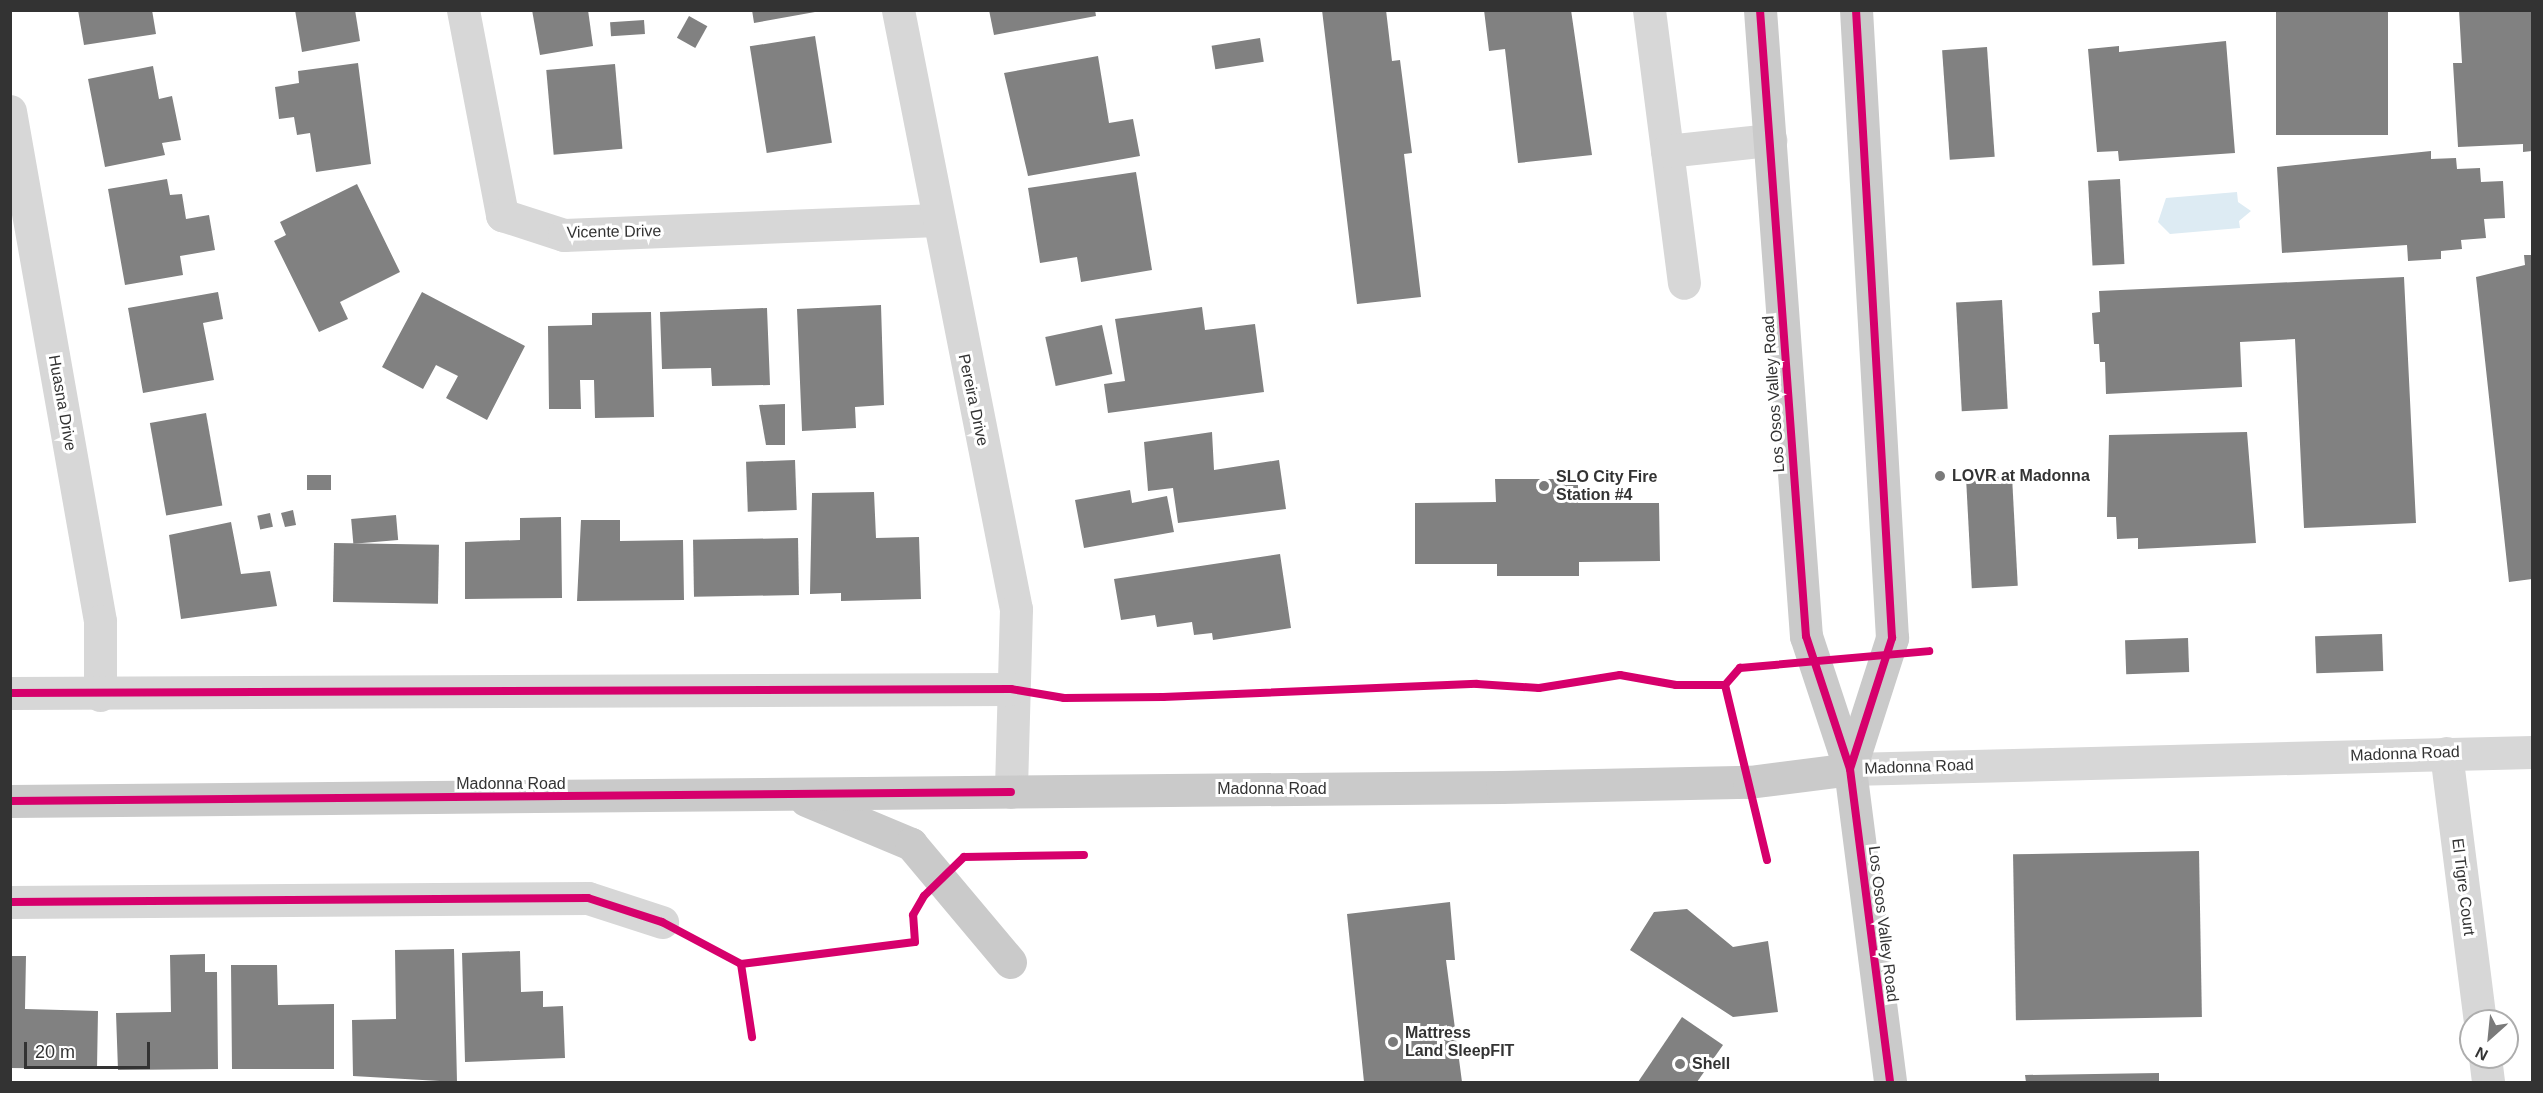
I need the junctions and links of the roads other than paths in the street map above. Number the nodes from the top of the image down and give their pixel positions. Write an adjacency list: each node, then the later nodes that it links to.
1 (463, 10): 9 (street, Vicente Drive)
2 (898, 10): 9 (street, Pereira Drive)
3 (1649, 10): 8 (street)
4 (1760, 10): 7 (main road, Los Osos Valley Road)
5 (1856, 10): 16 (main road, Los Osos Valley Road)
6 (10, 111): 13 (street, Huasna Drive)
7 (1770, 140): 8 (street); 16 (main road, Los Osos Valley Road)
8 (1667, 151): 10 (street)
9 (937, 220): 11 (street, Pereira Drive)
10 (1684, 283)
11 (1011, 688): 13 (street); 17 (street, Pereira Drive)
12 (10, 693): 13 (street)
13 (100, 695)
14 (2532, 752): 15 (street, Madonna Road)
15 (2446, 753): 16 (street, Madonna Road); 23 (street, El Tigre Court)
16 (1850, 769): 17 (main road, Madonna Road); 24 (main road, Los Osos Valley Road)
17 (1011, 792): 18 (main road, Madonna Road)
18 (794, 794): 19 (main road, Madonna Road); 22 (main road)
19 (10, 801)
20 (10, 902): 21 (street)
21 (662, 922)
22 (1011, 962)
23 (2478, 1009)
24 (1890, 1083)

